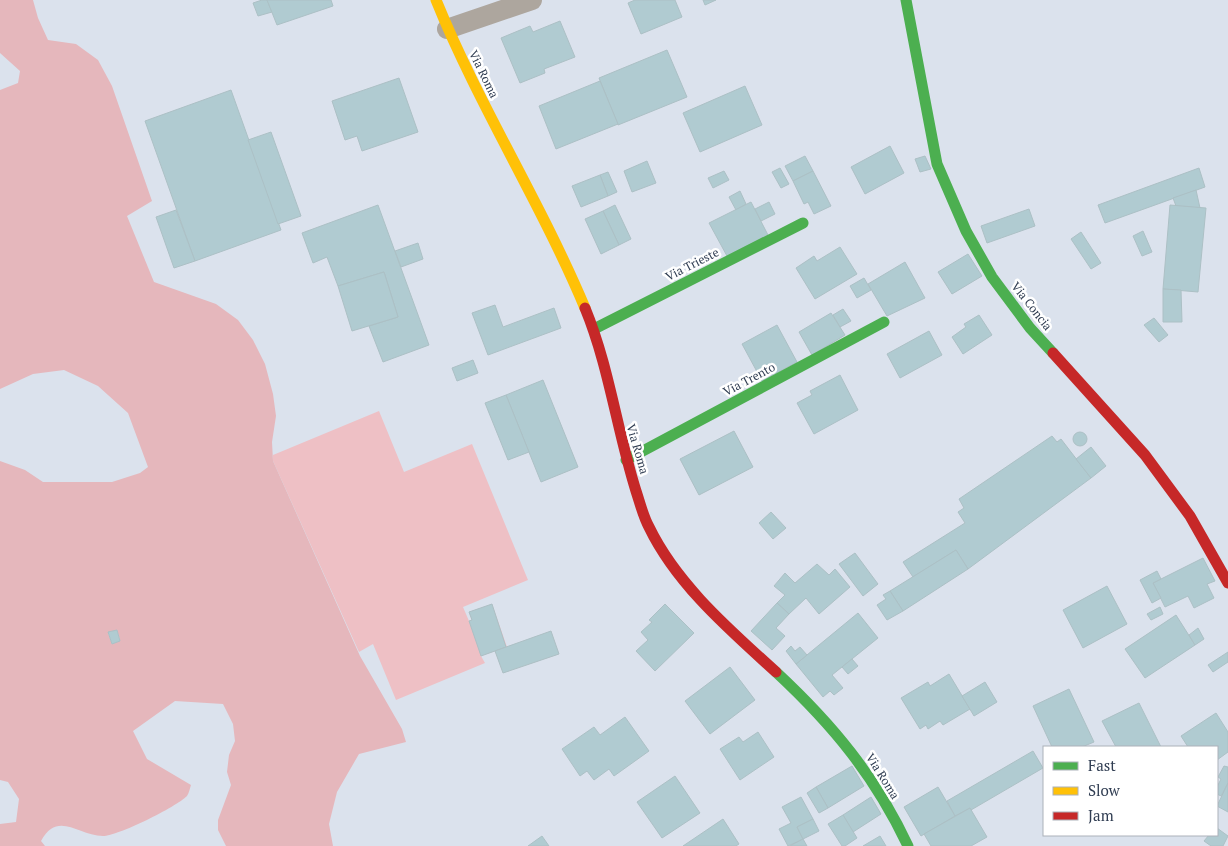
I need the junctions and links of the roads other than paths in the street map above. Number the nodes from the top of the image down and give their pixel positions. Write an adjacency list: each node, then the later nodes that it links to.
1 (436, 0): 4 (street, Via Roma)
2 (532, 0): 4 (street)
3 (906, 0): 9 (street, Via Concia)
4 (447, 29): 7 (street, Via Roma)
5 (803, 223): 7 (street, Via Trieste)
6 (884, 322): 8 (street, Via Trento)
7 (594, 329): 8 (street, Via Roma)
8 (626, 460): 10 (street, Via Roma)
9 (1228, 583)
10 (908, 846)

